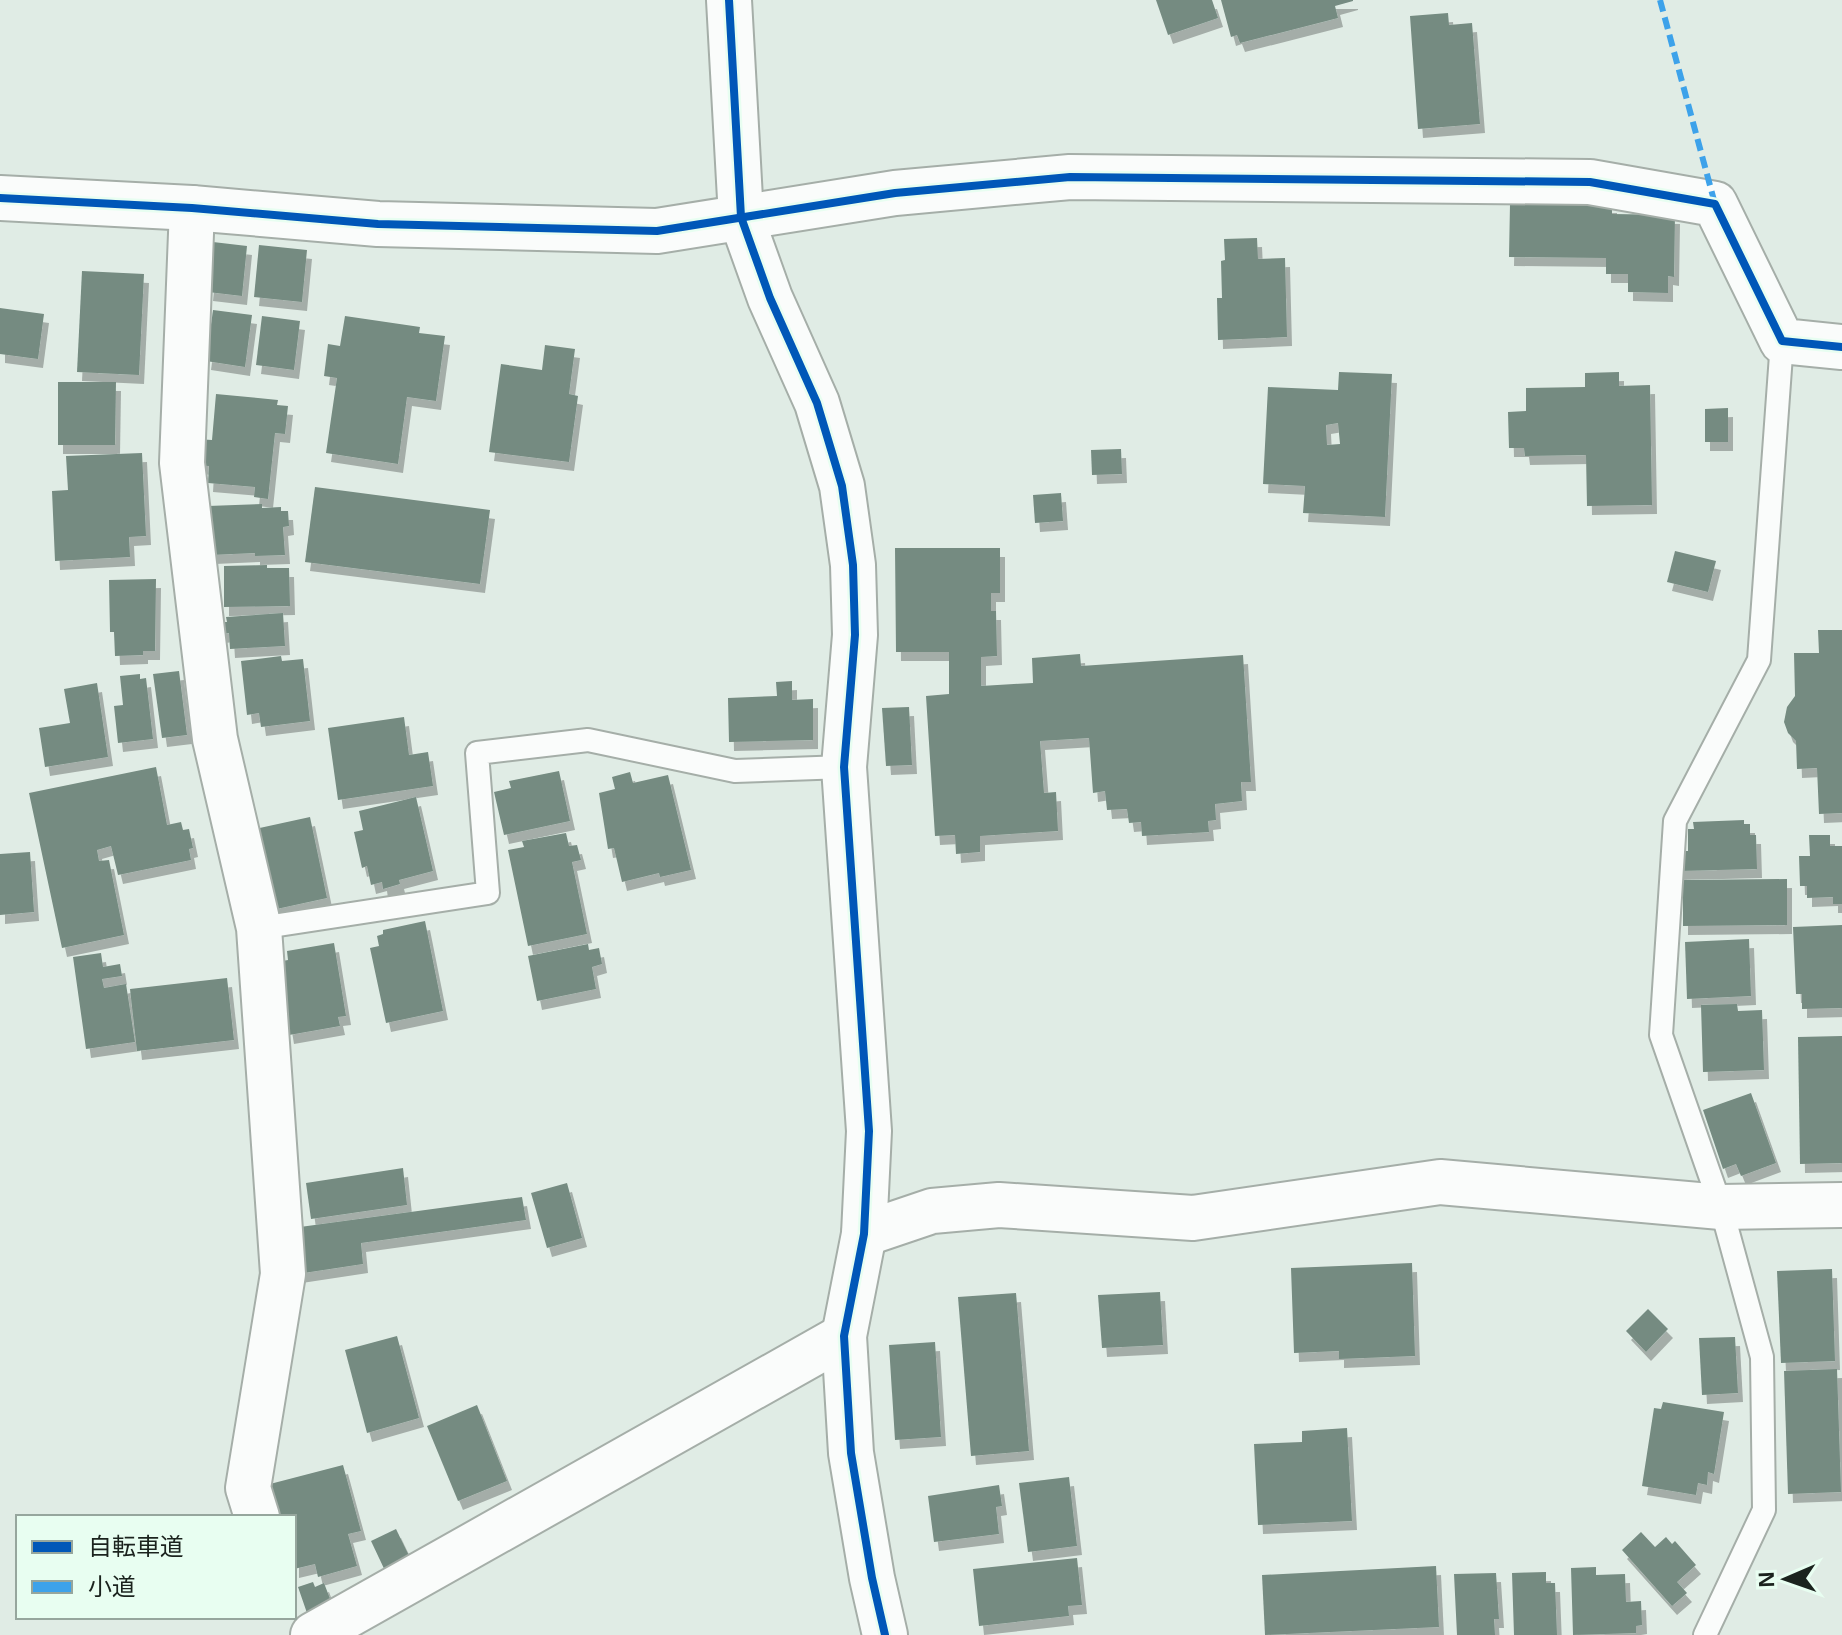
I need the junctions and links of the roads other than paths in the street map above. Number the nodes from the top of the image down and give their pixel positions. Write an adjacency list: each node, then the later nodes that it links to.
1 (729, 0): 4 (street)
2 (0, 198): 3 (street)
3 (192, 208): 4 (street); 8 (street)
4 (741, 217): 5 (street); 7 (street)
5 (1782, 341): 6 (street); 10 (lane)
6 (1842, 347)
7 (844, 767): 8 (lane); 11 (street)
8 (259, 928): 13 (street)
9 (1842, 1205): 10 (street)
10 (1721, 1207): 11 (street); 16 (lane)
11 (864, 1234): 12 (street)
12 (844, 1336): 14 (street); 15 (street)
13 (256, 1515)
14 (313, 1635)
15 (885, 1635)
16 (1705, 1635)

